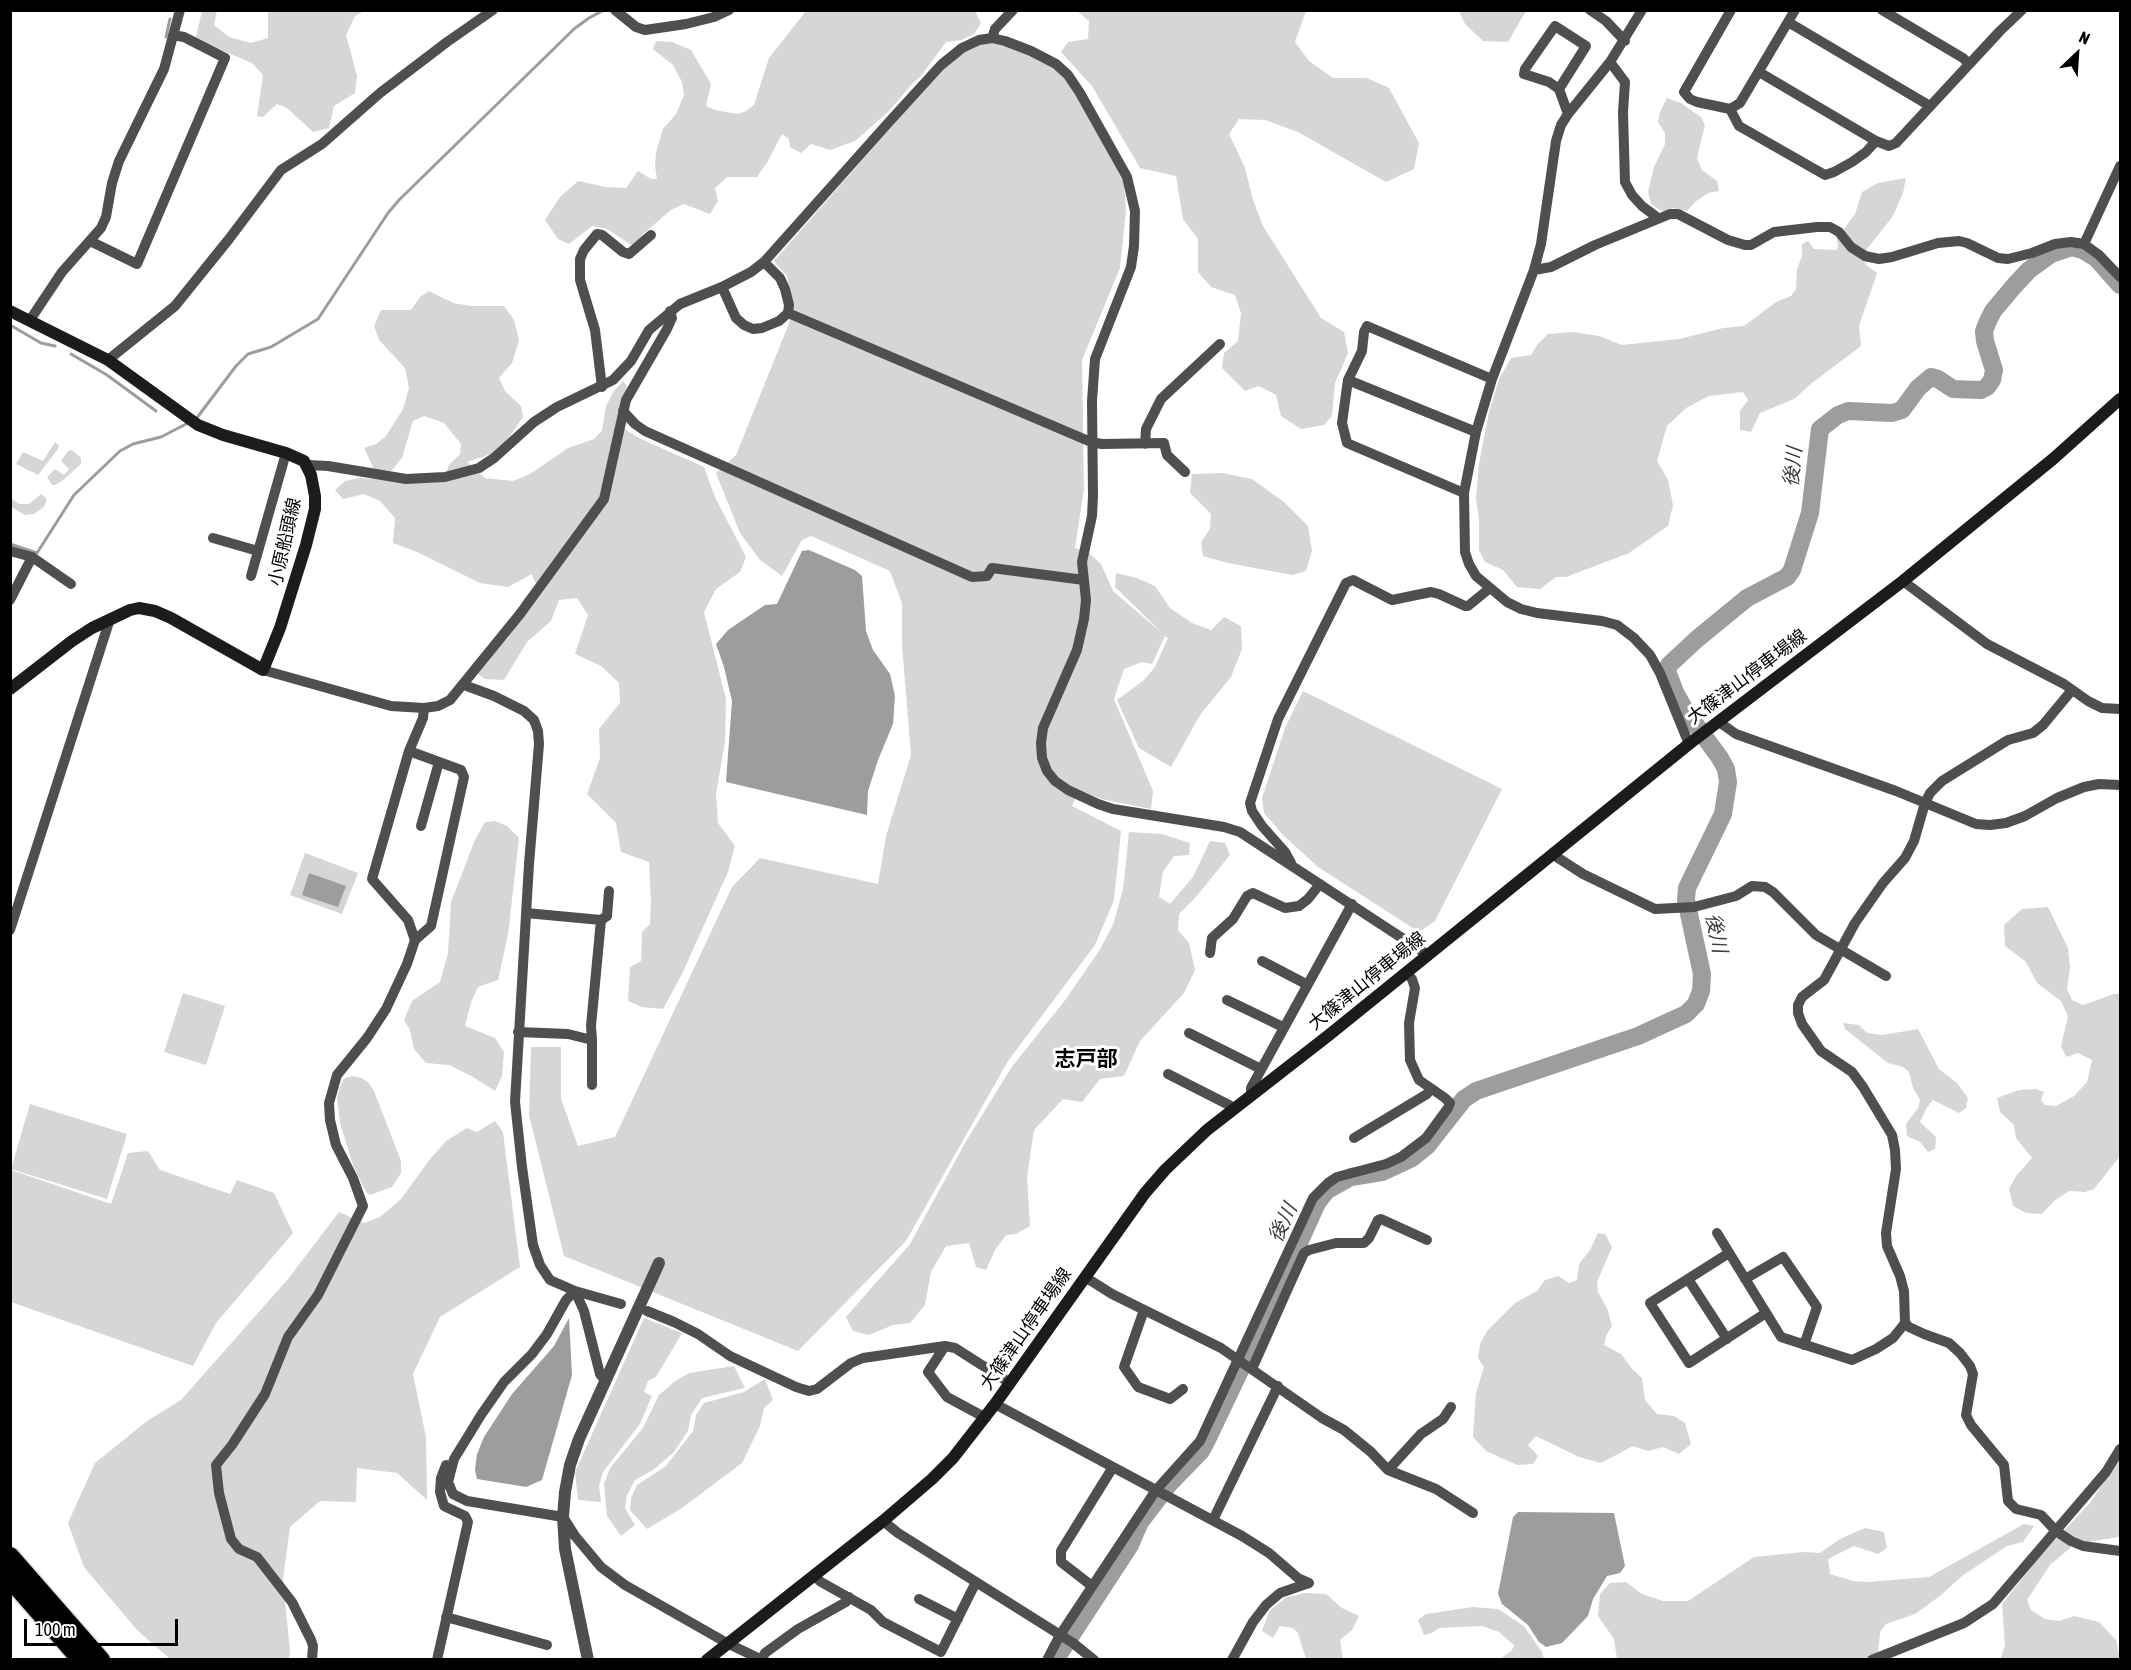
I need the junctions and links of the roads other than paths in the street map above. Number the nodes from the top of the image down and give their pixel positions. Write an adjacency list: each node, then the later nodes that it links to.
1 (180, 10): 13 (street)
2 (493, 10): 38 (street)
3 (615, 10): 4 (street)
4 (729, 10)
5 (1013, 10): 14 (street)
6 (1642, 10): 15 (street)
7 (1731, 10): 21 (street)
8 (1795, 10): 12 (street)
9 (1882, 10): 17 (street)
10 (2022, 10): 17 (street)
11 (1595, 12): 15 (street)
12 (1788, 22): 18 (street); 20 (street)
13 (173, 35): 27 (street); 27 (street)
14 (992, 38): 29 (street); 45 (street)
15 (1624, 41): 16 (street)
16 (1610, 62): 22 (street); 25 (street)
17 (1969, 64): 20 (street)
18 (1759, 72): 21 (street); 23 (street)
19 (1559, 89): 19 (street); 22 (street)
20 (1930, 105): 23 (street)
21 (1730, 109): 23 (street)
22 (1568, 114): 30 (street)
23 (1876, 141)
24 (2121, 166): 28 (street)
25 (1658, 218): 28 (street); 30 (street)
26 (651, 235): 41 (street)
27 (90, 241): 36 (street)
28 (2084, 244): 31 (street)
29 (764, 262): 32 (street); 35 (street)
30 (1534, 270): 40 (street)
31 (2121, 277)
32 (722, 287): 34 (street); 35 (street)
33 (10, 311): 36 (main road)
34 (670, 311): 41 (street); 43 (street)
35 (788, 313): 45 (street)
36 (30, 320): 38 (main road)
37 (1220, 344): 46 (street)
38 (108, 360): 47 (main road)
39 (1348, 380): 40 (street); 44 (street); 50 (street)
40 (1492, 380): 44 (street)
41 (602, 387): 48 (street)
42 (2121, 399): 57 (main road, 大篠津山停車場線)
43 (623, 411): 56 (street); 63 (street)
44 (1476, 432): 50 (street)
45 (1091, 442): 46 (street); 56 (street)
46 (1145, 444): 49 (street)
47 (286, 453): 48 (main road); 53 (street)
48 (308, 465): 62 (main road, 小原船頭線)
49 (1185, 472)
50 (1464, 493): 59 (street)
51 (213, 538): 53 (street)
52 (10, 551): 54 (street)
53 (258, 551): 55 (street)
54 (32, 557): 58 (street); 60 (street)
55 (251, 576)
56 (1084, 580): 76 (street)
57 (1903, 581): 65 (street); 68 (main road, 大篠津山停車場線)
58 (71, 584)
59 (1490, 588): 69 (street); 76 (street)
60 (10, 600)
61 (110, 619): 62 (main road); 64 (main road); 82 (street)
62 (263, 670): 66 (street)
63 (464, 685): 66 (street); 80 (street)
64 (10, 689)
65 (2072, 690): 67 (street); 73 (street)
66 (424, 708): 70 (street)
67 (2121, 709)
68 (1714, 726): 69 (main road, 大篠津山停車場線); 73 (street)
69 (1692, 742): 75 (main road, 大篠津山停車場線)
70 (409, 751): 71 (street); 83 (street)
71 (438, 762): 74 (street); 83 (street)
72 (2121, 785): 73 (street)
73 (1925, 803): 84 (street)
74 (421, 826)
75 (1552, 854): 84 (street); 86 (main road, 大篠津山停車場線)
76 (1293, 866): 77 (street)
77 (1320, 884): 79 (street); 85 (street)
78 (609, 891): 81 (street)
79 (1352, 904): 86 (street); 90 (street)
80 (526, 914): 81 (street); 93 (street)
81 (601, 920): 95 (street)
82 (10, 930)
83 (415, 940): 153 (street)
84 (1840, 950): 89 (street); 115 (street)
85 (1210, 952)
86 (1428, 955): 88 (main road, 大篠津山停車場線)
87 (1262, 961): 90 (street)
88 (1406, 972): 99 (street); 100 (main road, 大篠津山停車場線)
89 (1886, 976)
90 (1306, 984): 92 (street)
91 (1227, 1000): 92 (street)
92 (1283, 1027): 96 (street)
93 (518, 1032): 95 (street); 110 (street)
94 (1189, 1033): 96 (street)
95 (592, 1040): 98 (street)
96 (1261, 1069): 100 (street)
97 (1168, 1074): 101 (street)
98 (591, 1086)
99 (1430, 1089): 102 (street); 119 (street)
100 (1251, 1096): 101 (main road, 大篠津山停車場線)
101 (1233, 1109): 107 (main road, 大篠津山停車場線)
102 (1354, 1138)
103 (1717, 1233): 105 (street)
104 (1427, 1240): 119 (street)
105 (1729, 1253): 108 (street); 109 (street)
106 (659, 1263): 120 (street)
107 (1085, 1277): 112 (street); 121 (main road, 大篠津山停車場線)
108 (1688, 1279): 116 (street); 116 (street)
109 (1745, 1279): 114 (street); 117 (street)
110 (575, 1291): 111 (street); 120 (street); 128 (street)
111 (621, 1304)
112 (1144, 1310): 119 (street); 123 (street)
113 (647, 1311): 118 (street)
114 (1766, 1313): 116 (street); 117 (street)
115 (1905, 1323): 117 (street); 136 (street)
116 (1726, 1339)
117 (1804, 1345)
118 (945, 1347): 121 (street); 126 (street)
119 (1244, 1364): 122 (street); 131 (street)
120 (606, 1382): 133 (street)
121 (1010, 1383): 124 (main road, 大篠津山停車場線)
122 (1278, 1386): 130 (street); 134 (street)
123 (1183, 1389)
124 (996, 1404): 126 (main road, 大篠津山停車場線); 129 (street)
125 (1451, 1407): 130 (street)
126 (986, 1418): 135 (main road, 大篠津山停車場線)
127 (2121, 1449): 136 (street)
128 (454, 1459): 133 (street); 145 (street)
129 (1113, 1467): 131 (street); 142 (street)
130 (1388, 1470): 132 (street)
131 (1161, 1492): 134 (street); 142 (street)
132 (1473, 1513)
133 (563, 1517): 148 (street); 155 (street)
134 (1213, 1520): 160 (street)
135 (883, 1521): 139 (main road, 大篠津山停車場線); 141 (street)
136 (2056, 1531): 137 (street); 161 (street)
137 (2121, 1551)
138 (10, 1556): 152 (highway)
139 (814, 1576): 143 (street); 148 (main road, 大篠津山停車場線)
140 (10, 1579): 151 (highway)
141 (976, 1582): 146 (street); 147 (street)
142 (1092, 1587): 147 (street)
143 (849, 1598): 146 (street); 157 (street)
144 (919, 1599): 146 (street)
145 (446, 1617): 149 (street); 154 (street)
146 (958, 1619)
147 (1066, 1639): 158 (street); 159 (street)
148 (727, 1643): 150 (street); 156 (main road, 大篠津山停車場線)
149 (548, 1645)
150 (749, 1657): 157 (street)
151 (81, 1659)
152 (101, 1659)
153 (312, 1659)
154 (437, 1659)
155 (588, 1659)
156 (707, 1659)
157 (762, 1659)
158 (1047, 1659)
159 (1094, 1659)
160 (1232, 1659)
161 (1872, 1659)

